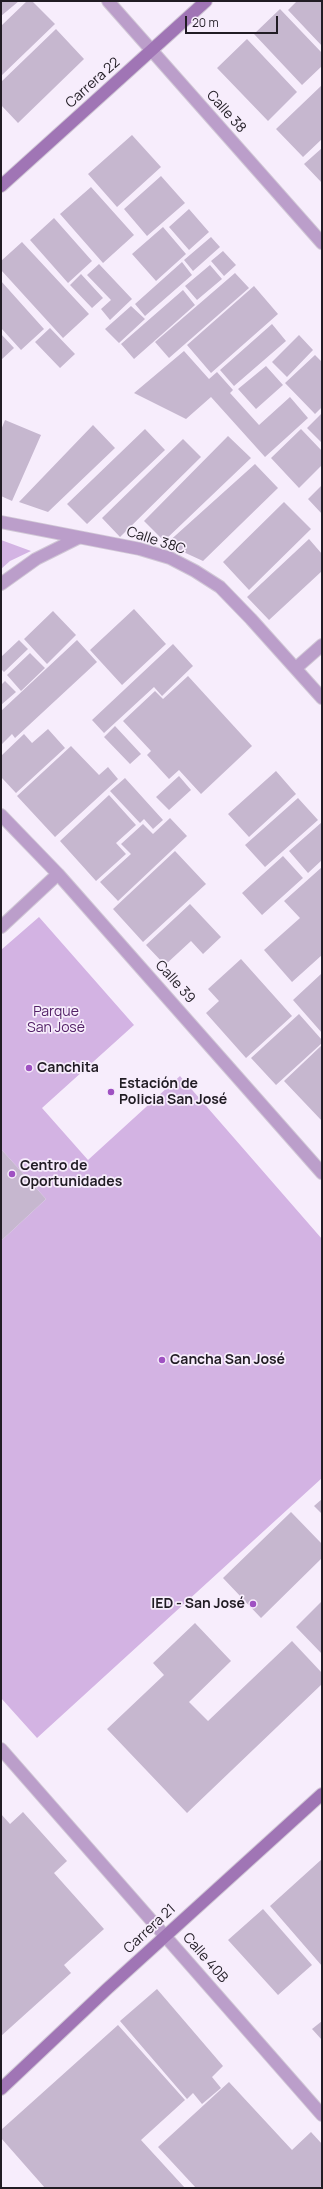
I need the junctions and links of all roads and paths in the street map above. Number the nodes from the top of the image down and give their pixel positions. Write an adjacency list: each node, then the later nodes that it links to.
1 (108, 1): 3 (street, Calle 38)
2 (206, 1): 3 (street, Carrera 22)
3 (152, 50): 4 (street, Carrera 22); 5 (street, Calle 38)
4 (1, 186)
5 (322, 243)
6 (1, 522): 7 (street, Calle 38C)
7 (78, 538): 8 (street); 10 (street, Calle 38C)
8 (1, 584)
9 (322, 645): 10 (street)
10 (296, 668): 11 (street, Calle 38C)
11 (322, 698)
12 (1, 815): 13 (street, Calle 39)
13 (58, 874): 14 (street); 15 (street, Calle 39)
14 (1, 927)
15 (322, 1172)
16 (1, 1749): 18 (street, Calle 40B)
17 (322, 1794): 18 (street, Carrera 21)
18 (166, 1936): 19 (street, Carrera 21); 20 (street, Calle 40B)
19 (1, 2089)
20 (322, 2115)

